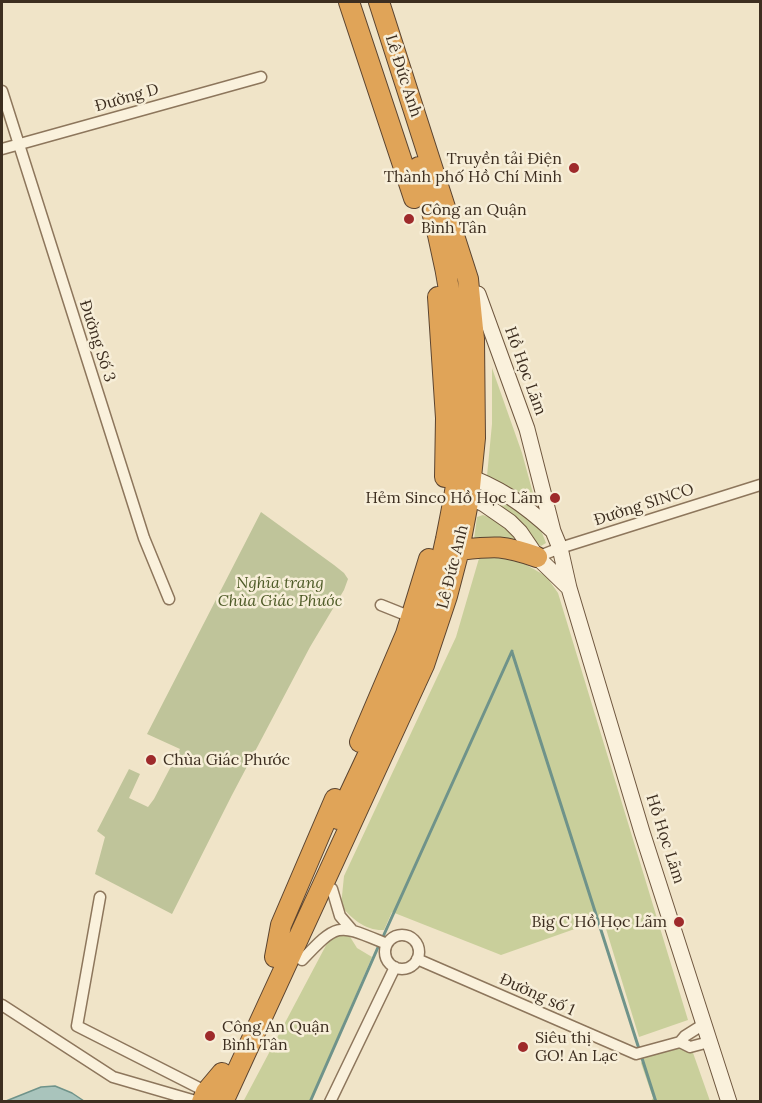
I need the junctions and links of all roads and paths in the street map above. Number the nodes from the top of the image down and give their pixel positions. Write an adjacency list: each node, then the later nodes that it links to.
1 (349, 2): 10 (highway, Lê Đức Anh)
2 (365, 2): 10 (highway, Lê Đức Anh)
3 (379, 2): 9 (highway, Lê Đức Anh)
4 (389, 2): 9 (highway, Lê Đức Anh)
5 (261, 77): 7 (street, Đường D)
6 (2, 91): 7 (street, Đường Số 3)
7 (18, 144): 8 (street, Đường D); 17 (street, Đường Số 3)
8 (2, 149)
9 (473, 287): 10 (highway, Lê Đức Anh); 12 (main road, Hồ Học Lãm)
10 (463, 484): 12 (main road, Hồ Học Lãm); 14 (highway, Lê Đức Anh); 15 (main road, Hồ Học Lãm); 19 (highway, Lê Đức Anh); 24 (highway, Lê Đức Anh)
11 (760, 485): 13 (street, Đường SINCO)
12 (553, 531): 13 (main road, Hồ Học Lãm)
13 (560, 548): 15 (street, Đường SINCO); 16 (main road, Hồ Học Lãm)
14 (466, 549): 15 (highway); 20 (highway, Lê Đức Anh); 32 (highway, Lê Đức Anh)
15 (537, 557): 16 (main road, Hồ Học Lãm)
16 (569, 588): 29 (main road, Hồ Học Lãm)
17 (169, 599)
18 (381, 605): 19 (street)
19 (411, 617): 24 (highway, Lê Đức Anh)
20 (332, 890): 22 (street); 26 (highway, Lê Đức Anh)
21 (100, 897): 32 (street)
22 (352, 930): 23 (street); 26 (street)
23 (387, 945): 25 (street); 27 (street)
24 (275, 957): 32 (highway, Lê Đức Anh)
25 (417, 959): 27 (street); 30 (street, Đường số 1)
26 (302, 960): 33 (highway, Lê Đức Anh)
27 (395, 967): 34 (street)
28 (2, 1005): 32 (street)
29 (704, 1024): 30 (street, Đường số 1); 31 (main road, Hồ Học Lãm)
30 (680, 1042): 31 (street, Đường số 1)
31 (709, 1042): 35 (main road, Hồ Học Lãm)
32 (210, 1099)
33 (237, 1101)
34 (330, 1101)
35 (729, 1101)

